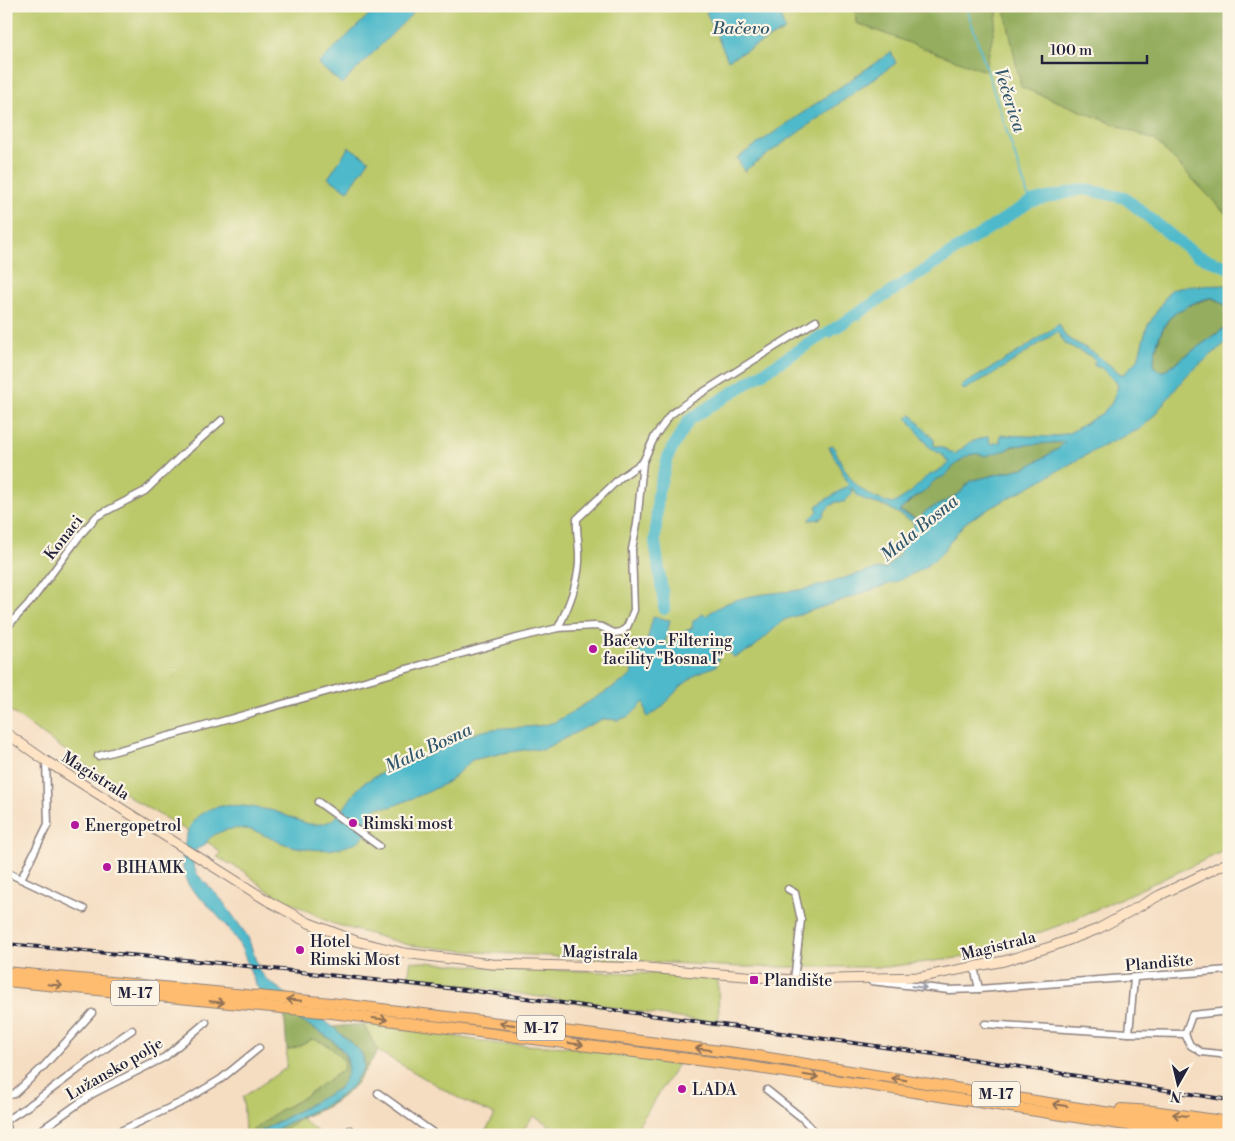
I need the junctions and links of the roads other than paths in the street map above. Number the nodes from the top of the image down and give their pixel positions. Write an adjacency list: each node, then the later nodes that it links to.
1 (816, 321): 3 (street)
2 (222, 420): 4 (street, Konaci)
3 (643, 462): 5 (street); 5 (street)
4 (6, 628)
5 (558, 628): 7 (street)
6 (6, 733): 8 (main road, Magistrala)
7 (98, 756)
8 (46, 761): 13 (street); 20 (main road, Magistrala)
9 (318, 802): 10 (street)
10 (379, 846)
11 (1229, 862): 16 (main road, Magistrala)
12 (6, 872): 13 (street)
13 (21, 879): 15 (street)
14 (788, 889): 20 (street)
15 (84, 909)
16 (974, 967): 21 (main road, Magistrala); 23 (street)
17 (1229, 970): 19 (street, Plandište)
18 (6, 972): 24 (highway, M-17, one-way to 18)
19 (1134, 979): 23 (street, Plandište); 30 (street)
20 (794, 980): 21 (main road, Magistrala)
21 (853, 980): 23 (street, Plandište, one-way to 23)
22 (6, 981): 24 (highway, M-17, one-way to 24)
23 (979, 989)
24 (332, 1008): 37 (highway, M-17, one-way to 37); 37 (highway, M-17, one-way to 24)
25 (1229, 1011): 31 (street)
26 (92, 1013): 36 (street)
27 (206, 1022): 44 (street, Lužansko polje)
28 (985, 1024): 30 (street)
29 (132, 1030): 38 (street, Lužansko polje)
30 (1129, 1033): 31 (street)
31 (1185, 1034): 33 (street)
32 (259, 1048): 45 (street)
33 (1229, 1056)
34 (767, 1090): 48 (street)
35 (378, 1093): 47 (street)
36 (6, 1096)
37 (1091, 1114): 39 (highway, one-way to 37); 42 (highway, M-17); 49 (highway); 50 (highway, M-17)
38 (6, 1120)
39 (1229, 1122)
40 (6, 1126): 43 (street)
41 (350, 1130): 46 (street)
42 (1229, 1132)
43 (9, 1135)
44 (34, 1135)
45 (112, 1135)
46 (356, 1135)
47 (436, 1135)
48 (818, 1135)
49 (1147, 1135)
50 (1191, 1135)

